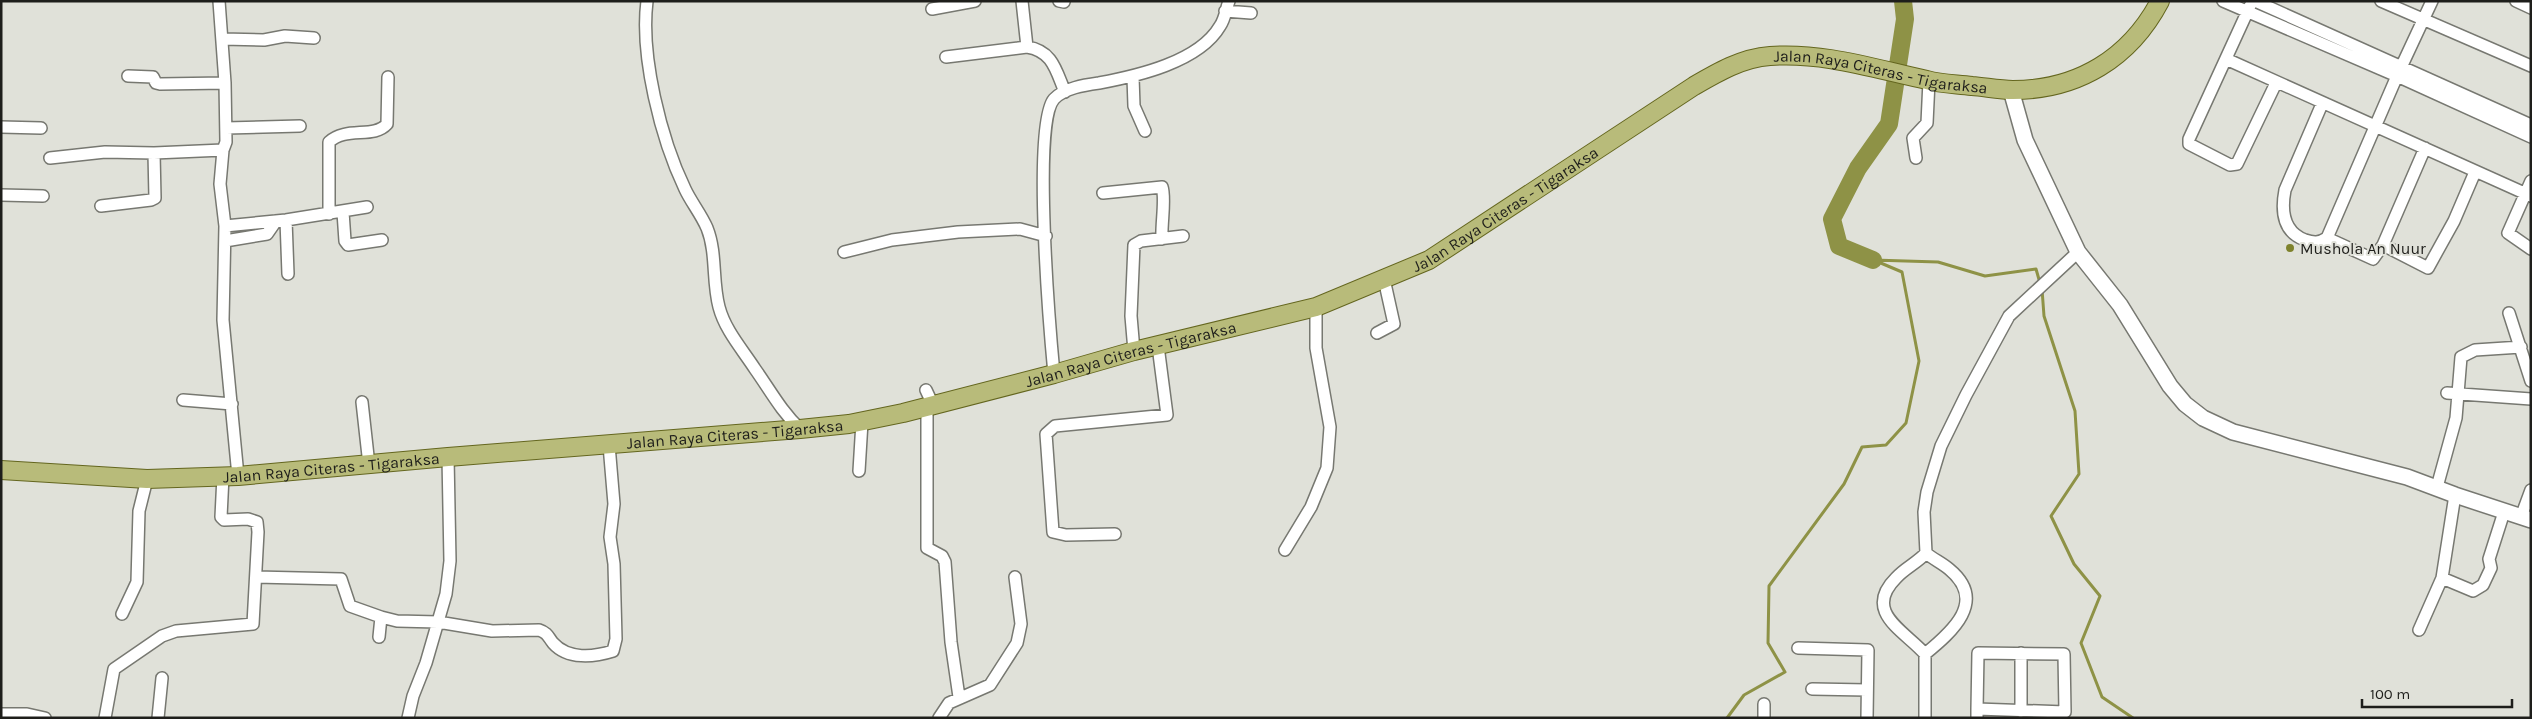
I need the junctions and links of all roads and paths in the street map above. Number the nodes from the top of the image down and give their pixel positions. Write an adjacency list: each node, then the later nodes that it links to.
1 (218, 1): 18 (street)
2 (647, 1): 86 (street)
3 (975, 1): 13 (street)
4 (1022, 1): 19 (street)
5 (2160, 1): 30 (main road, Jalan Raya Citeras - Tigaraksa)
6 (2223, 1): 15 (street)
7 (2254, 1): 15 (street); 23 (street)
8 (2381, 1): 16 (street)
9 (2432, 1): 16 (street)
10 (2516, 1): 12 (street)
11 (1227, 6): 14 (street); 26 (street)
12 (2531, 8)
13 (932, 9)
14 (1251, 13)
15 (2248, 13): 21 (street); 23 (street)
16 (2423, 20): 22 (street); 23 (street)
17 (314, 38): 18 (street)
18 (222, 39): 29 (street)
19 (1028, 47): 20 (street); 31 (street)
20 (946, 57)
21 (2226, 59): 28 (street); 28 (street)
22 (2531, 66)
23 (2399, 72): 33 (street); 35 (street); 40 (street)
24 (128, 76): 29 (street)
25 (388, 77): 55 (street)
26 (1133, 77): 31 (street); 39 (street)
27 (1924, 80): 30 (main road, Jalan Raya Citeras - Tigaraksa); 45 (street); 69 (main road, Jalan Raya Citeras - Tigaraksa)
28 (2276, 82): 32 (street)
29 (225, 83): 38 (street)
30 (2011, 90): 67 (street)
31 (1065, 92): 58 (street)
32 (2322, 104): 35 (street); 60 (street)
33 (2531, 125)
34 (300, 126): 38 (street)
35 (2375, 126): 41 (street); 60 (street)
36 (1, 127): 37 (street)
37 (41, 128)
38 (226, 128): 42 (street)
39 (1145, 131)
40 (2531, 137)
41 (2425, 148): 46 (street); 64 (street)
42 (223, 150): 43 (street); 57 (street)
43 (154, 153): 44 (street); 52 (street)
44 (50, 158)
45 (1916, 158)
46 (2475, 172): 50 (street); 64 (street)
47 (2531, 182): 50 (street)
48 (1103, 193): 61 (street)
49 (1, 195): 51 (street)
50 (2528, 195): 65 (street)
51 (43, 196)
52 (102, 206)
53 (367, 207): 54 (street)
54 (343, 212): 55 (street); 62 (street)
55 (329, 214): 56 (street)
56 (281, 221): 57 (street); 63 (street); 68 (street)
57 (225, 226): 63 (street)
58 (1046, 236): 66 (street); 76 (street)
59 (1183, 236): 61 (street)
60 (2327, 238): 64 (street)
61 (1162, 239): 75 (street)
62 (382, 240)
63 (225, 241): 84 (street)
64 (2383, 245)
65 (2531, 249)
66 (844, 252)
67 (2078, 252): 94 (street); 101 (street)
68 (288, 274)
69 (1384, 278): 70 (main road, Jalan Raya Citeras - Tigaraksa); 72 (street)
70 (1316, 307): 73 (main road, Jalan Raya Citeras - Tigaraksa); 100 (street)
71 (2509, 313): 74 (street)
72 (1377, 333)
73 (1158, 346): 75 (main road, Jalan Raya Citeras - Tigaraksa); 99 (street)
74 (2521, 347): 77 (street); 79 (street)
75 (1134, 351): 76 (main road, Jalan Raya Citeras - Tigaraksa)
76 (1054, 374): 82 (main road, Jalan Raya Citeras - Tigaraksa)
77 (2531, 381)
78 (2447, 393): 79 (street)
79 (2459, 394): 80 (street); 94 (street)
80 (2531, 399)
81 (183, 400): 84 (street)
82 (929, 400): 85 (main road, Jalan Raya Citeras - Tigaraksa); 116 (street)
83 (362, 402): 89 (street)
84 (232, 404): 92 (street)
85 (862, 422): 86 (main road, Jalan Raya Citeras - Tigaraksa); 91 (street)
86 (800, 429): 87 (main road, Jalan Raya Citeras - Tigaraksa)
87 (609, 445): 88 (main road, Jalan Raya Citeras - Tigaraksa); 107 (street)
88 (448, 457): 89 (main road, Jalan Raya Citeras - Tigaraksa); 107 (street)
89 (369, 465): 92 (main road, Jalan Raya Citeras - Tigaraksa)
90 (1, 470): 93 (main road, Jalan Raya Citeras - Tigaraksa)
91 (859, 471)
92 (231, 476): 93 (main road, Jalan Raya Citeras - Tigaraksa); 103 (street)
93 (147, 479): 105 (street)
94 (2437, 487): 96 (street)
95 (2531, 490): 98 (street)
96 (2455, 495): 97 (street); 104 (street)
97 (2504, 512): 98 (street); 104 (street)
98 (2526, 519)
99 (1115, 534)
100 (1285, 550)
101 (1926, 554): 112 (street); 112 (street)
102 (1015, 577): 116 (street)
103 (256, 578): 106 (street); 122 (street)
104 (2442, 578): 108 (street)
105 (122, 614)
106 (381, 618): 107 (street); 109 (street)
107 (438, 622): 124 (street)
108 (2419, 630)
109 (379, 637)
110 (1798, 648): 115 (street)
111 (2021, 653): 118 (street); 118 (street); 120 (street)
112 (1926, 654): 128 (street)
113 (162, 678): 123 (street)
114 (1812, 689): 115 (street)
115 (1867, 690): 127 (street)
116 (960, 696): 125 (street)
117 (1764, 704): 126 (street)
118 (2021, 711): 120 (street)
119 (1, 714): 121 (street)
120 (1977, 714)
121 (46, 718)
122 (105, 718)
123 (158, 718)
124 (408, 718)
125 (939, 718)
126 (1764, 718)
127 (1866, 718)
128 (1925, 718)

